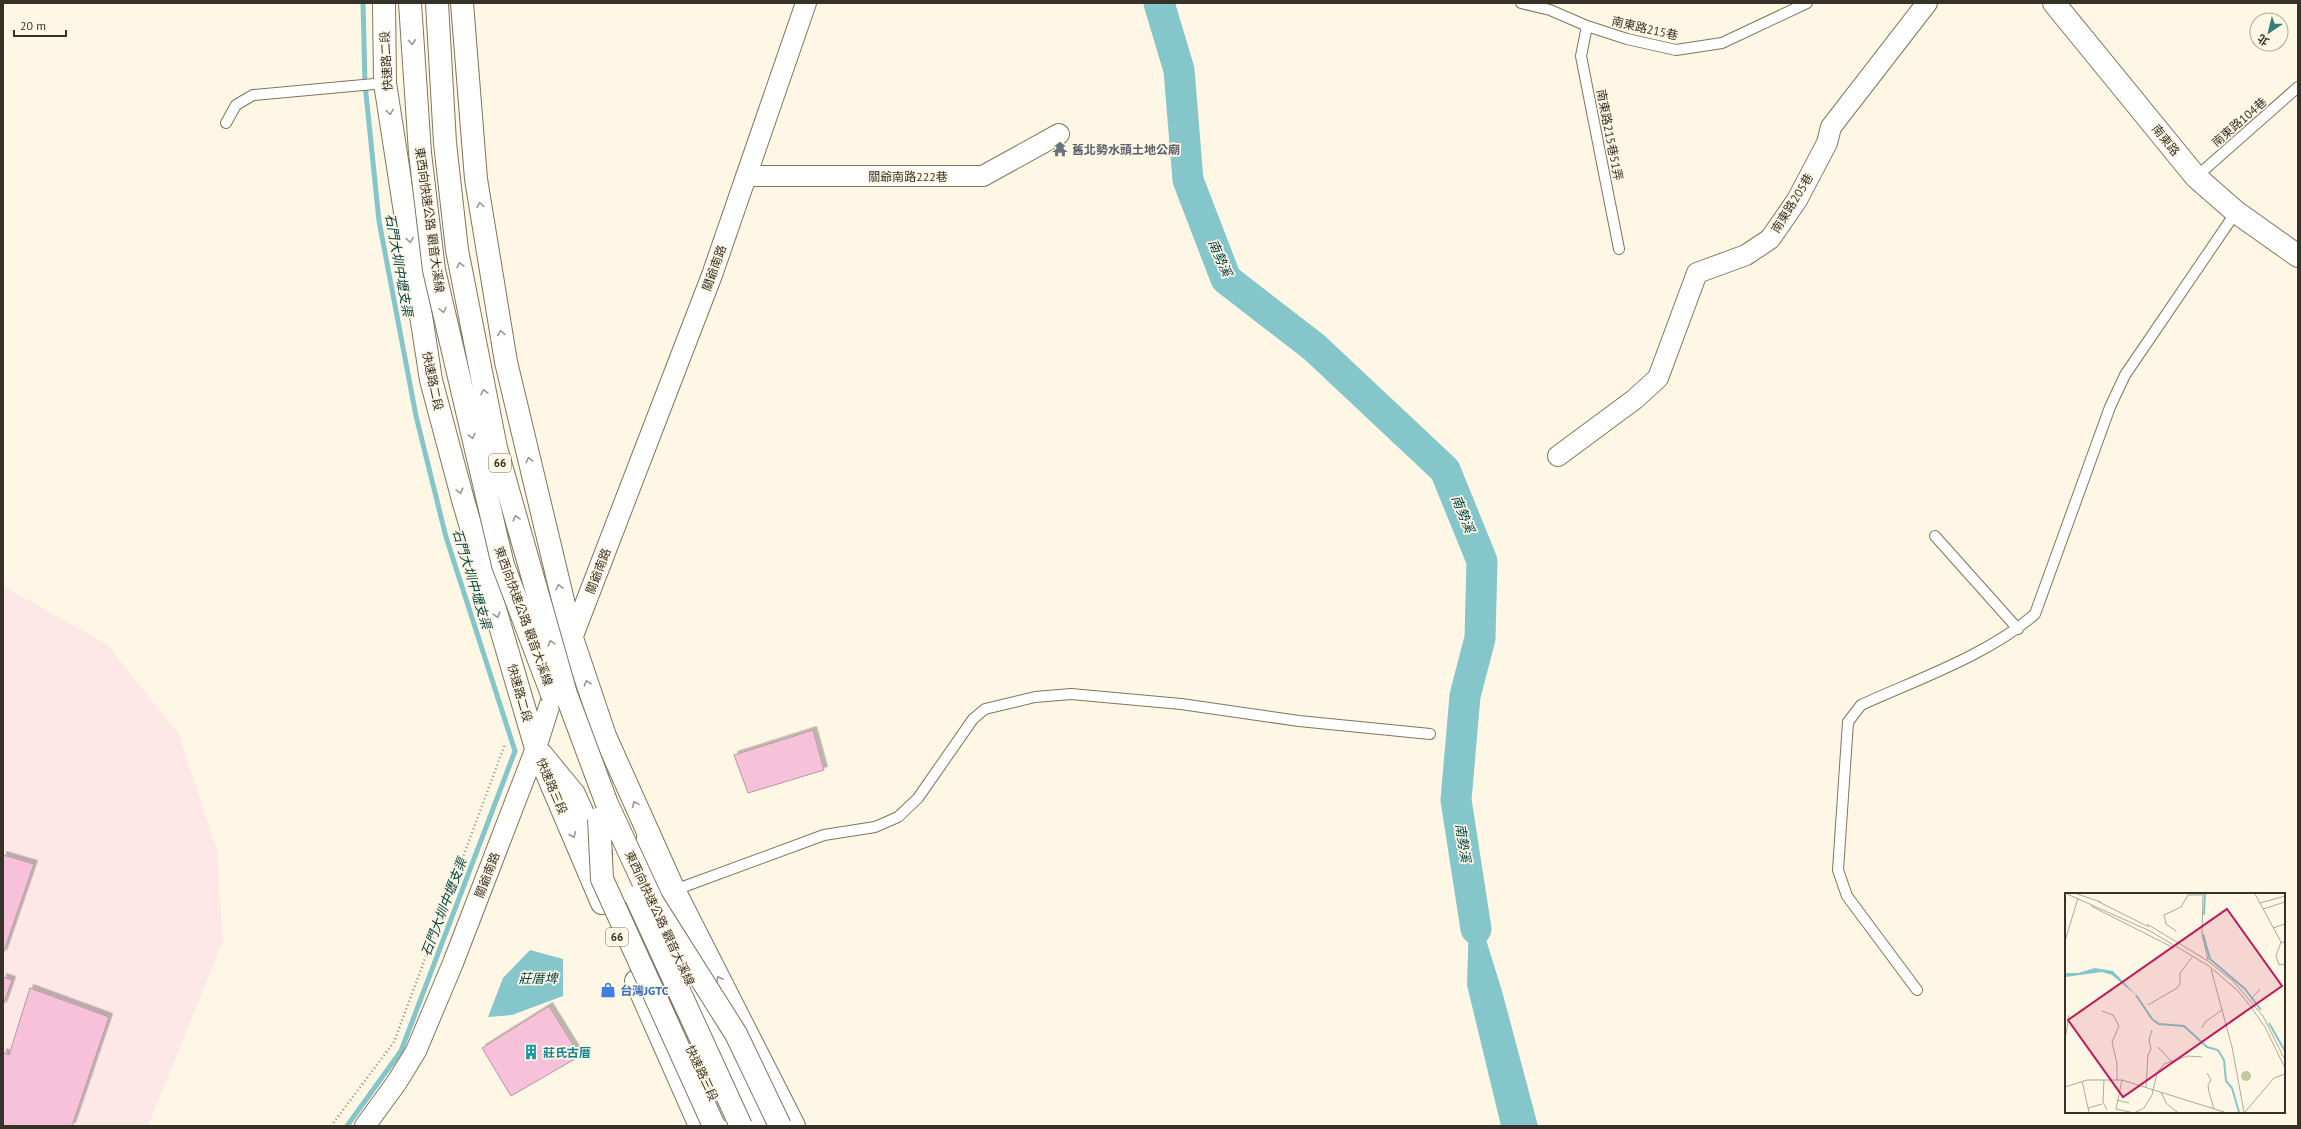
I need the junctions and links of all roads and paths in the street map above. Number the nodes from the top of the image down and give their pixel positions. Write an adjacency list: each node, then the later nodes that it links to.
1 (384, 3): 11 (main road, 快速路二段 / 66)
2 (410, 3): 27 (main road, 東西向快速公路 觀音大溪線 / 66, one-way to 27, bridge)
3 (437, 3): 28 (main road, 東西向快速公路 觀音大溪線 / 66, one-way to 3, bridge)
4 (462, 3): 23 (main road, 66, one-way to 4)
5 (806, 3): 15 (street, 關爺南路)
6 (1521, 3): 10 (lane, 南東路215巷)
7 (1807, 3): 10 (lane, 南東路215巷)
8 (1927, 3): 20 (street, 南東路205巷)
9 (2054, 3): 16 (main road, 南東路)
10 (1587, 26): 18 (lane, 南東路215巷51弄)
11 (386, 83): 13 (lane); 26 (main road, 快速路二段 / 66, one-way to 26)
12 (2298, 87): 16 (lane, 南東路104巷)
13 (226, 123)
14 (1059, 134): 15 (street, 關爺南路222巷)
15 (746, 176): 23 (street, 關爺南路)
16 (2196, 177): 17 (main road, 南東路)
17 (2236, 212): 19 (main road, 南東路); 22 (lane)
18 (1619, 249)
19 (2298, 256)
20 (1558, 456)
21 (1935, 536): 22 (lane)
22 (2018, 629): 30 (lane)
23 (572, 638): 26 (street, 關爺南路); 28 (main road, 66, one-way to 23)
24 (1430, 734): 28 (lane)
25 (505, 744): 31 (path)
26 (536, 748): 29 (main road, 快速路三段 / 66, one-way to 29); 32 (street, 關爺南路)
27 (599, 819): 34 (main road, bridge); 36 (main road, 東西向快速公路 觀音大溪線 / 66, bridge)
28 (662, 895): 29 (lane); 37 (main road, 東西向快速公路 觀音大溪線 / 66, bridge); 38 (main road); 39 (main road, bridge); 40 (main road, 66, one-way to 28)
29 (615, 908): 33 (main road, 快速路三段 / 66); 35 (main road, 快速路三段)
30 (1917, 990)
31 (331, 1126)
32 (365, 1126)
33 (700, 1126)
34 (714, 1126)
35 (726, 1126)
36 (741, 1126)
37 (755, 1126)
38 (769, 1126)
39 (780, 1126)
40 (794, 1126)

